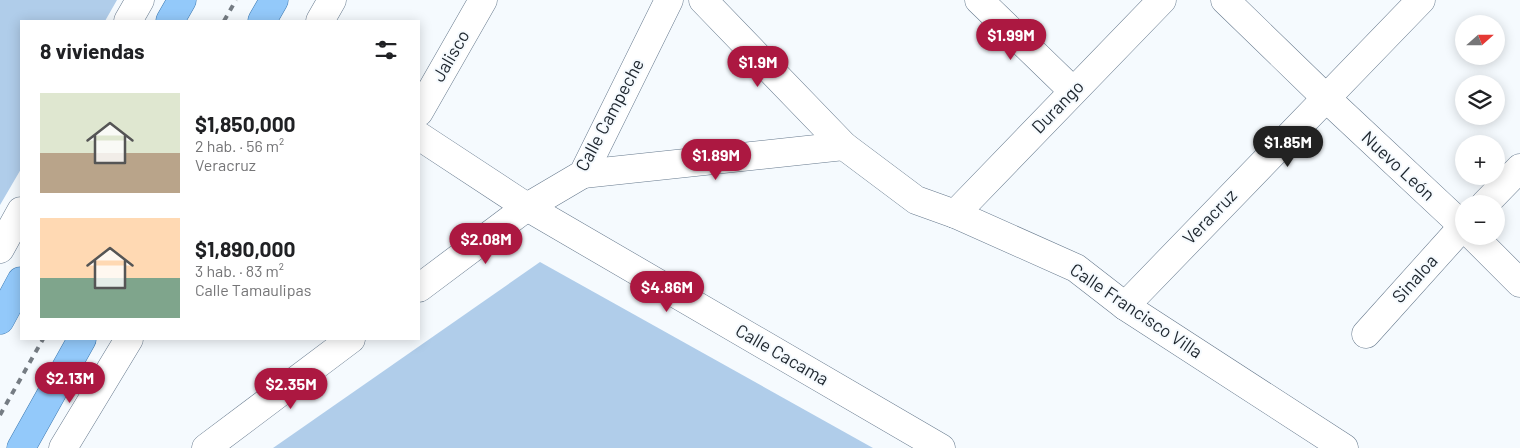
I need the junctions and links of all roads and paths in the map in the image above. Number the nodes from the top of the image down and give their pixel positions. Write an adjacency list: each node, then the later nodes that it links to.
1 (140, 0): 12 (street)
2 (182, 0): 13 (main road)
3 (274, 0): 14 (main road)
4 (332, 0): 15 (street)
5 (483, 0): 18 (street, Jalisco)
6 (669, 0): 22 (street, Calle Campeche)
7 (703, 0): 20 (street, Calle Francisco Villa)
8 (979, 0): 16 (street)
9 (1162, 0): 16 (street, Durango)
10 (1225, 0): 17 (street, Nuevo León)
11 (1421, 0): 17 (street, Veracruz)
12 (129, 20)
13 (171, 20)
14 (263, 20)
15 (321, 20)
16 (1073, 91): 26 (street, Durango)
17 (1326, 98): 27 (street, Nuevo León); 34 (street, Veracruz)
18 (420, 110)
19 (420, 137): 24 (street, Calle Cacama)
20 (844, 146): 22 (street); 26 (street, Calle Francisco Villa)
21 (1520, 168): 23 (street)
22 (583, 174): 24 (street, Calle Campeche)
23 (1494, 195)
24 (527, 207): 33 (street, Calle Campeche); 43 (street, Calle Cacama)
25 (14, 214): 30 (street)
26 (955, 214): 34 (street, Calle Francisco Villa)
27 (1455, 219)
28 (1455, 241): 36 (street, Sinaloa)
29 (1482, 245): 31 (street, Nuevo León)
30 (0, 249)
31 (1520, 283)
32 (20, 284): 35 (main road)
33 (420, 287)
34 (1125, 306): 44 (street, Calle Francisco Villa)
35 (0, 320)
36 (1366, 334)
37 (81, 340): 40 (main road)
38 (128, 340): 41 (street)
39 (350, 340): 42 (street)
40 (21, 448)
41 (63, 448)
42 (206, 448)
43 (942, 448)
44 (1344, 448)

